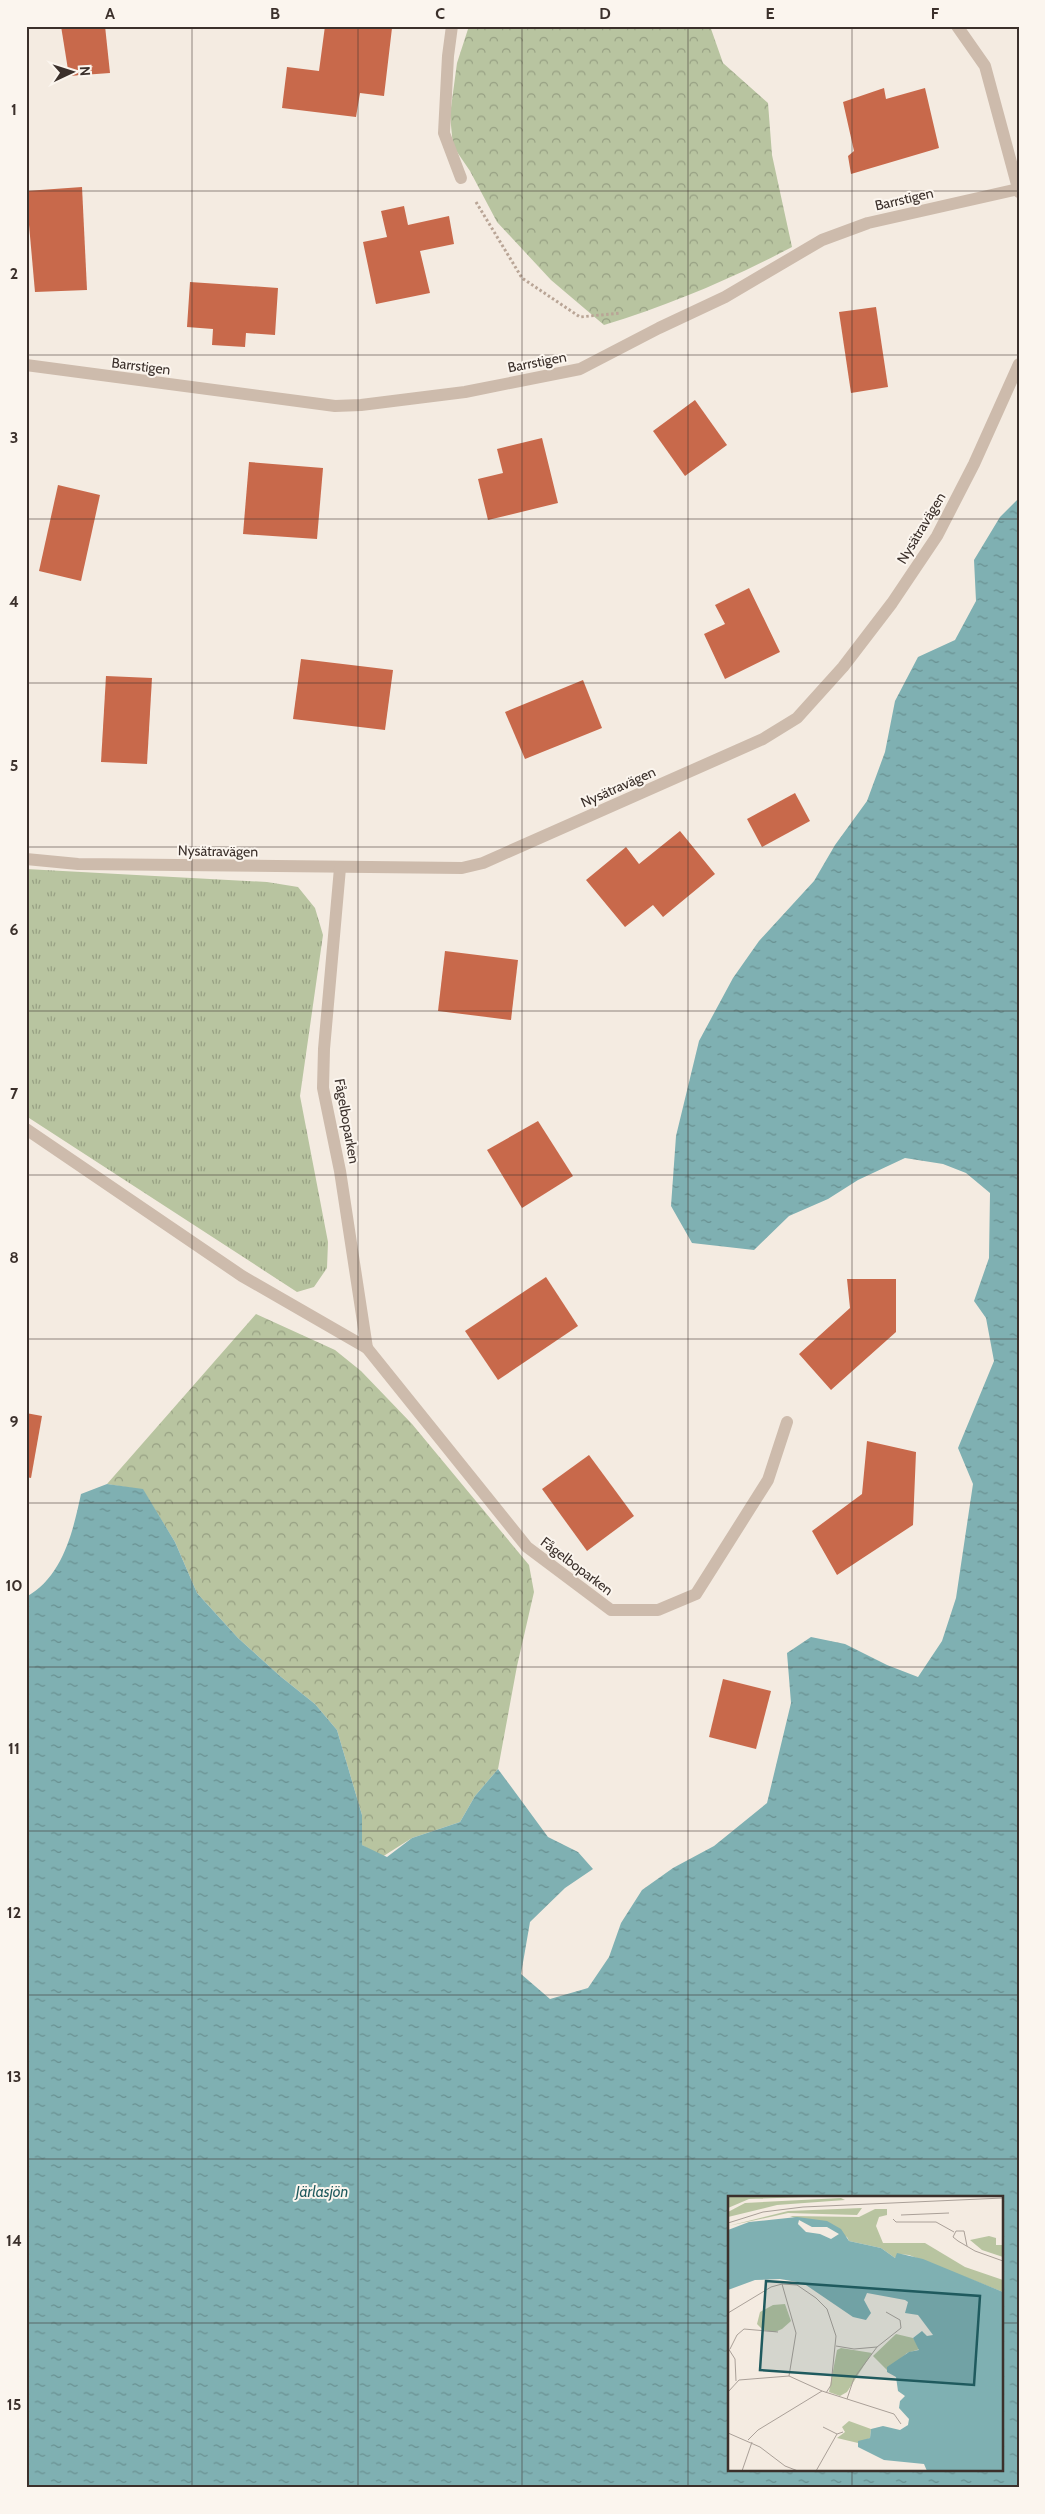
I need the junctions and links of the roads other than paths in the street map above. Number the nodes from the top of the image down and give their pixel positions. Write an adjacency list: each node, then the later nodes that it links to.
1 (452, 26): 3 (street)
2 (957, 26): 4 (street)
3 (461, 178)
4 (1018, 188): 5 (street); 7 (street, Barrstigen)
5 (1019, 192)
6 (1019, 364): 9 (street, Nysätravägen)
7 (26, 365)
8 (26, 859): 9 (street, Nysätravägen)
9 (340, 868): 11 (street, Fågelboparken)
10 (26, 1129): 11 (street, Fågelboparken)
11 (368, 1348): 12 (street, Fågelboparken)
12 (787, 1422)

